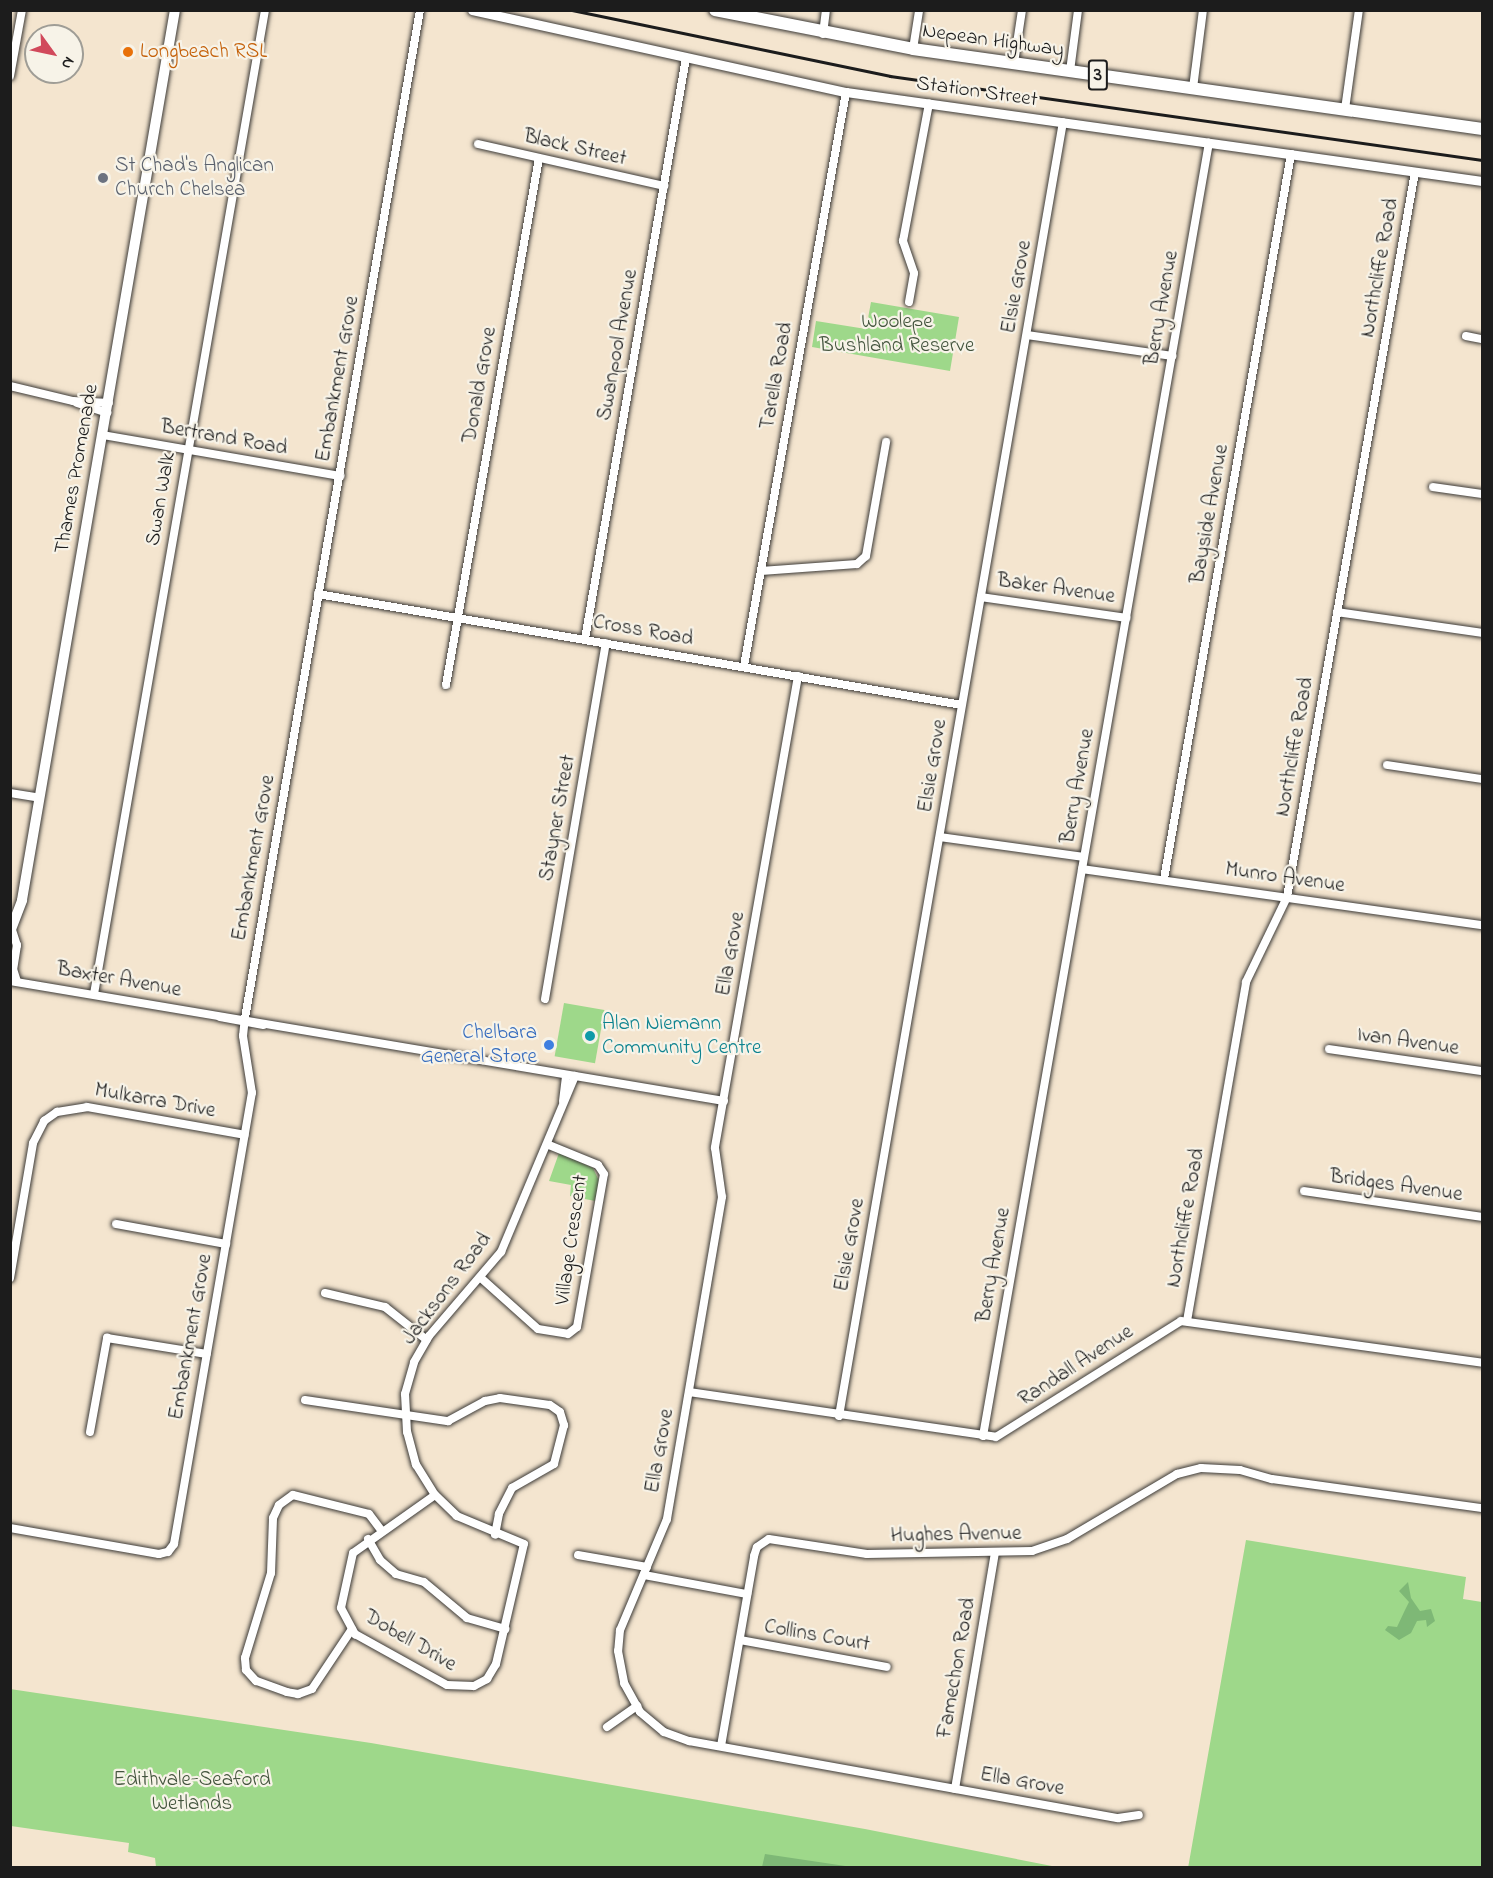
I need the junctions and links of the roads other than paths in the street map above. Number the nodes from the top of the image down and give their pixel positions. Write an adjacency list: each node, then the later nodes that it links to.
1 (22, 10): 18 (street)
2 (175, 10): 38 (main road, Thames Promenade)
3 (265, 10): 41 (street, Swan Walk)
4 (420, 10): 42 (street, Embankment Grove)
5 (472, 10): 15 (street, Station Street)
6 (715, 10): 13 (highway, Nepean Highway / 3)
7 (826, 10): 13 (street)
8 (919, 10): 14 (street)
9 (1022, 10): 16 (street)
10 (1077, 10): 17 (street)
11 (1203, 10): 19 (street)
12 (1359, 10): 22 (street)
13 (823, 34): 14 (highway, Nepean Highway / 3)
14 (913, 49): 16 (highway, Nepean Highway / 3)
15 (686, 58): 20 (street, Station Street); 31 (street, Swanpool Avenue)
16 (1014, 63): 17 (highway, Nepean Highway / 3)
17 (1070, 71): 19 (highway, Nepean Highway / 3)
18 (10, 76)
19 (1193, 88): 22 (highway, Nepean Highway / 3)
20 (846, 92): 21 (street, Station Street); 45 (street, Tarella Road)
21 (928, 103): 23 (street, Station Street); 32 (street)
22 (1345, 110): 24 (highway, Nepean Highway / 3)
23 (1064, 122): 25 (street, Station Street); 33 (street, Elsie Grove)
24 (1482, 129)
25 (1209, 143): 27 (street, Station Street); 36 (street, Berry Avenue)
26 (478, 144): 28 (street, Black Street)
27 (1291, 154): 29 (street, Station Street); 65 (street, Bayside Avenue)
28 (539, 158): 31 (street, Black Street); 49 (street, Donald Grove)
29 (1415, 172): 30 (street, Station Street); 48 (street, Northcliffe Road)
30 (1482, 181)
31 (664, 186): 52 (street, Swanpool Avenue)
32 (909, 302)
33 (1027, 335): 36 (street); 47 (street, Elsie Grove)
34 (1466, 336): 35 (street)
35 (1482, 339)
36 (1172, 356): 50 (street, Berry Avenue)
37 (10, 386): 38 (street)
38 (108, 408): 39 (main road, Thames Promenade)
39 (103, 435): 41 (street, Bertrand Road); 61 (main road, Thames Promenade)
40 (886, 442): 45 (street)
41 (188, 449): 42 (street, Bertrand Road); 70 (street, Swan Walk)
42 (339, 476): 46 (street, Embankment Grove)
43 (1433, 487): 44 (street)
44 (1482, 494)
45 (761, 571): 54 (street, Tarella Road)
46 (318, 594): 49 (street, Cross Road); 72 (street, Embankment Grove)
47 (981, 597): 50 (street, Baker Avenue); 57 (street, Elsie Grove)
48 (1337, 612): 51 (street); 66 (street, Northcliffe Road)
49 (459, 618): 52 (street, Cross Road); 56 (street, Donald Grove)
50 (1126, 618): 63 (street, Berry Avenue)
51 (1482, 633)
52 (585, 639): 53 (street, Cross Road)
53 (606, 643): 54 (street, Cross Road); 71 (street, Stayner Street)
54 (744, 666): 55 (street, Cross Road)
55 (798, 676): 57 (street, Cross Road); 76 (street, Ella Grove)
56 (447, 685)
57 (962, 705): 62 (street, Elsie Grove)
58 (1387, 765): 59 (street)
59 (1482, 779)
60 (10, 793): 61 (street)
61 (40, 798): 68 (main road, Thames Promenade)
62 (940, 837): 63 (street); 92 (street, Elsie Grove)
63 (1084, 857): 64 (street, Berry Avenue)
64 (1082, 869): 65 (street, Munro Avenue); 95 (street, Berry Avenue)
65 (1164, 879): 66 (street, Munro Avenue)
66 (1287, 897): 67 (street, Munro Avenue); 86 (street, Northcliffe Road)
67 (1482, 925)
68 (11, 931): 69 (street, Baxter Avenue)
69 (13, 980): 70 (street, Baxter Avenue)
70 (94, 994): 72 (street, Baxter Avenue)
71 (544, 999)
72 (244, 1021): 75 (street, Baxter Avenue); 77 (street, Embankment Grove)
73 (1329, 1049): 74 (street, Ivan Avenue)
74 (1482, 1071)
75 (570, 1076): 76 (street, Baxter Avenue); 78 (street, Jacksons Road)
76 (724, 1101): 90 (street, Ella Grove)
77 (245, 1135): 82 (street, Embankment Grove); 83 (street, Mulkarra Drive)
78 (549, 1145): 84 (street, Jacksons Road); 84 (street, Village Crescent)
79 (1304, 1191): 80 (street, Bridges Avenue)
80 (1482, 1217)
81 (116, 1224): 82 (street)
82 (226, 1244): 88 (street, Embankment Grove)
83 (10, 1278)
84 (481, 1278): 87 (street, Jacksons Road)
85 (325, 1293): 87 (street)
86 (1186, 1321): 89 (street); 95 (street, Randall Avenue)
87 (427, 1340): 93 (street, Jacksons Road)
88 (207, 1354): 94 (street); 103 (street, Embankment Grove)
89 (1482, 1363)
90 (689, 1392): 92 (street, Randall Avenue); 107 (street, Ella Grove)
91 (304, 1400): 93 (street)
92 (839, 1416): 95 (street, Randall Avenue)
93 (406, 1417): 96 (street, Jacksons Road); 100 (street)
94 (90, 1432)
95 (983, 1436)
96 (435, 1495): 99 (street, Dobell Drive); 100 (street, Jacksons Road)
97 (1482, 1508): 104 (street, Hughes Avenue)
98 (10, 1528): 103 (street)
99 (381, 1530): 101 (street, Dobell Drive); 109 (street)
100 (495, 1535): 102 (street, Jacksons Road)
101 (368, 1539): 109 (street, Dobell Drive); 110 (street)
102 (524, 1544): 110 (street, Dobell Drive)
103 (168, 1552): 106 (street)
104 (995, 1553): 108 (street, Hughes Avenue); 116 (street, Famechon Road)
105 (578, 1555): 107 (street)
106 (174, 1559)
107 (645, 1571): 108 (street); 113 (street, Ella Grove)
108 (747, 1594): 111 (street, Hughes Avenue)
109 (352, 1629): 110 (street, Dobell Drive)
110 (505, 1629)
111 (740, 1640): 112 (street, Collins Court); 115 (street, Hughes Avenue)
112 (887, 1667)
113 (637, 1706): 114 (street); 115 (street, Ella Grove)
114 (607, 1727)
115 (721, 1746): 116 (street, Ella Grove)
116 (955, 1789): 117 (street, Ella Grove)
117 (1139, 1815)

